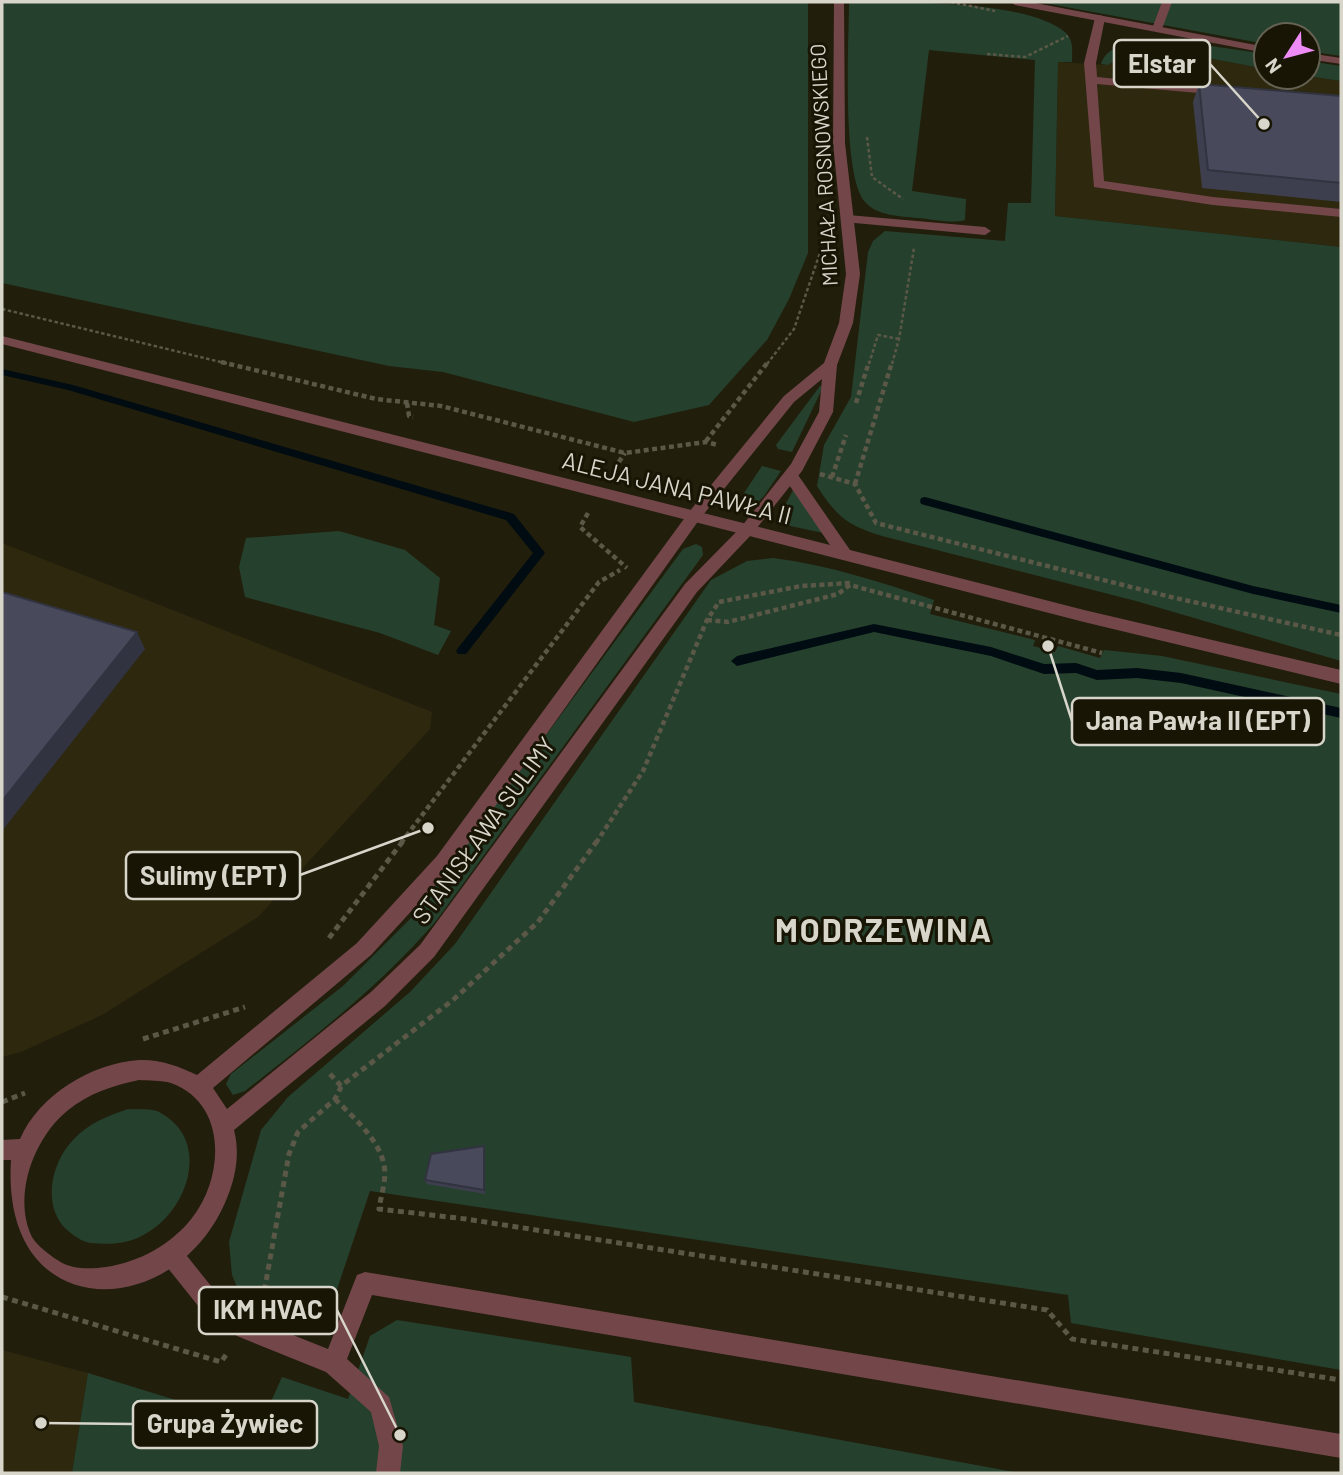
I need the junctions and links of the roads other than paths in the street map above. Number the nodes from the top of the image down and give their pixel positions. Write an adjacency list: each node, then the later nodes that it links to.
1 (839, 2): 12 (street, MICHAŁA ROSNOWSKIEGO)
2 (1015, 2): 4 (street)
3 (1167, 2): 5 (street)
4 (1100, 18): 5 (street); 9 (street)
5 (1157, 29): 6 (street)
6 (1252, 47)
7 (1322, 58): 8 (street)
8 (1341, 61)
9 (1093, 80): 10 (street); 11 (street)
10 (1236, 93)
11 (1341, 213)
12 (848, 219): 13 (street); 15 (street, MICHAŁA ROSNOWSKIEGO)
13 (985, 231)
14 (2, 340): 17 (street, ALEJA JANA PAWŁA II)
15 (830, 365): 16 (street, MICHAŁA ROSNOWSKIEGO); 17 (street, MICHAŁA ROSNOWSKIEGO)
16 (790, 476): 18 (street, MICHAŁA ROSNOWSKIEGO); 19 (street)
17 (694, 516): 18 (street, ALEJA JANA PAWŁA II); 21 (street, STANISŁAWA SULIMY)
18 (747, 530): 19 (street, ALEJA JANA PAWŁA II); 22 (street, STANISŁAWA SULIMY)
19 (844, 554): 20 (street, ALEJA JANA PAWŁA II)
20 (1341, 677)
21 (198, 1087): 22 (street); 23 (street)
22 (224, 1125): 25 (street)
23 (13, 1149): 24 (street)
24 (6, 1211): 25 (street)
25 (171, 1254): 26 (street)
26 (334, 1363): 27 (street); 28 (street)
27 (1341, 1446)
28 (388, 1473)

